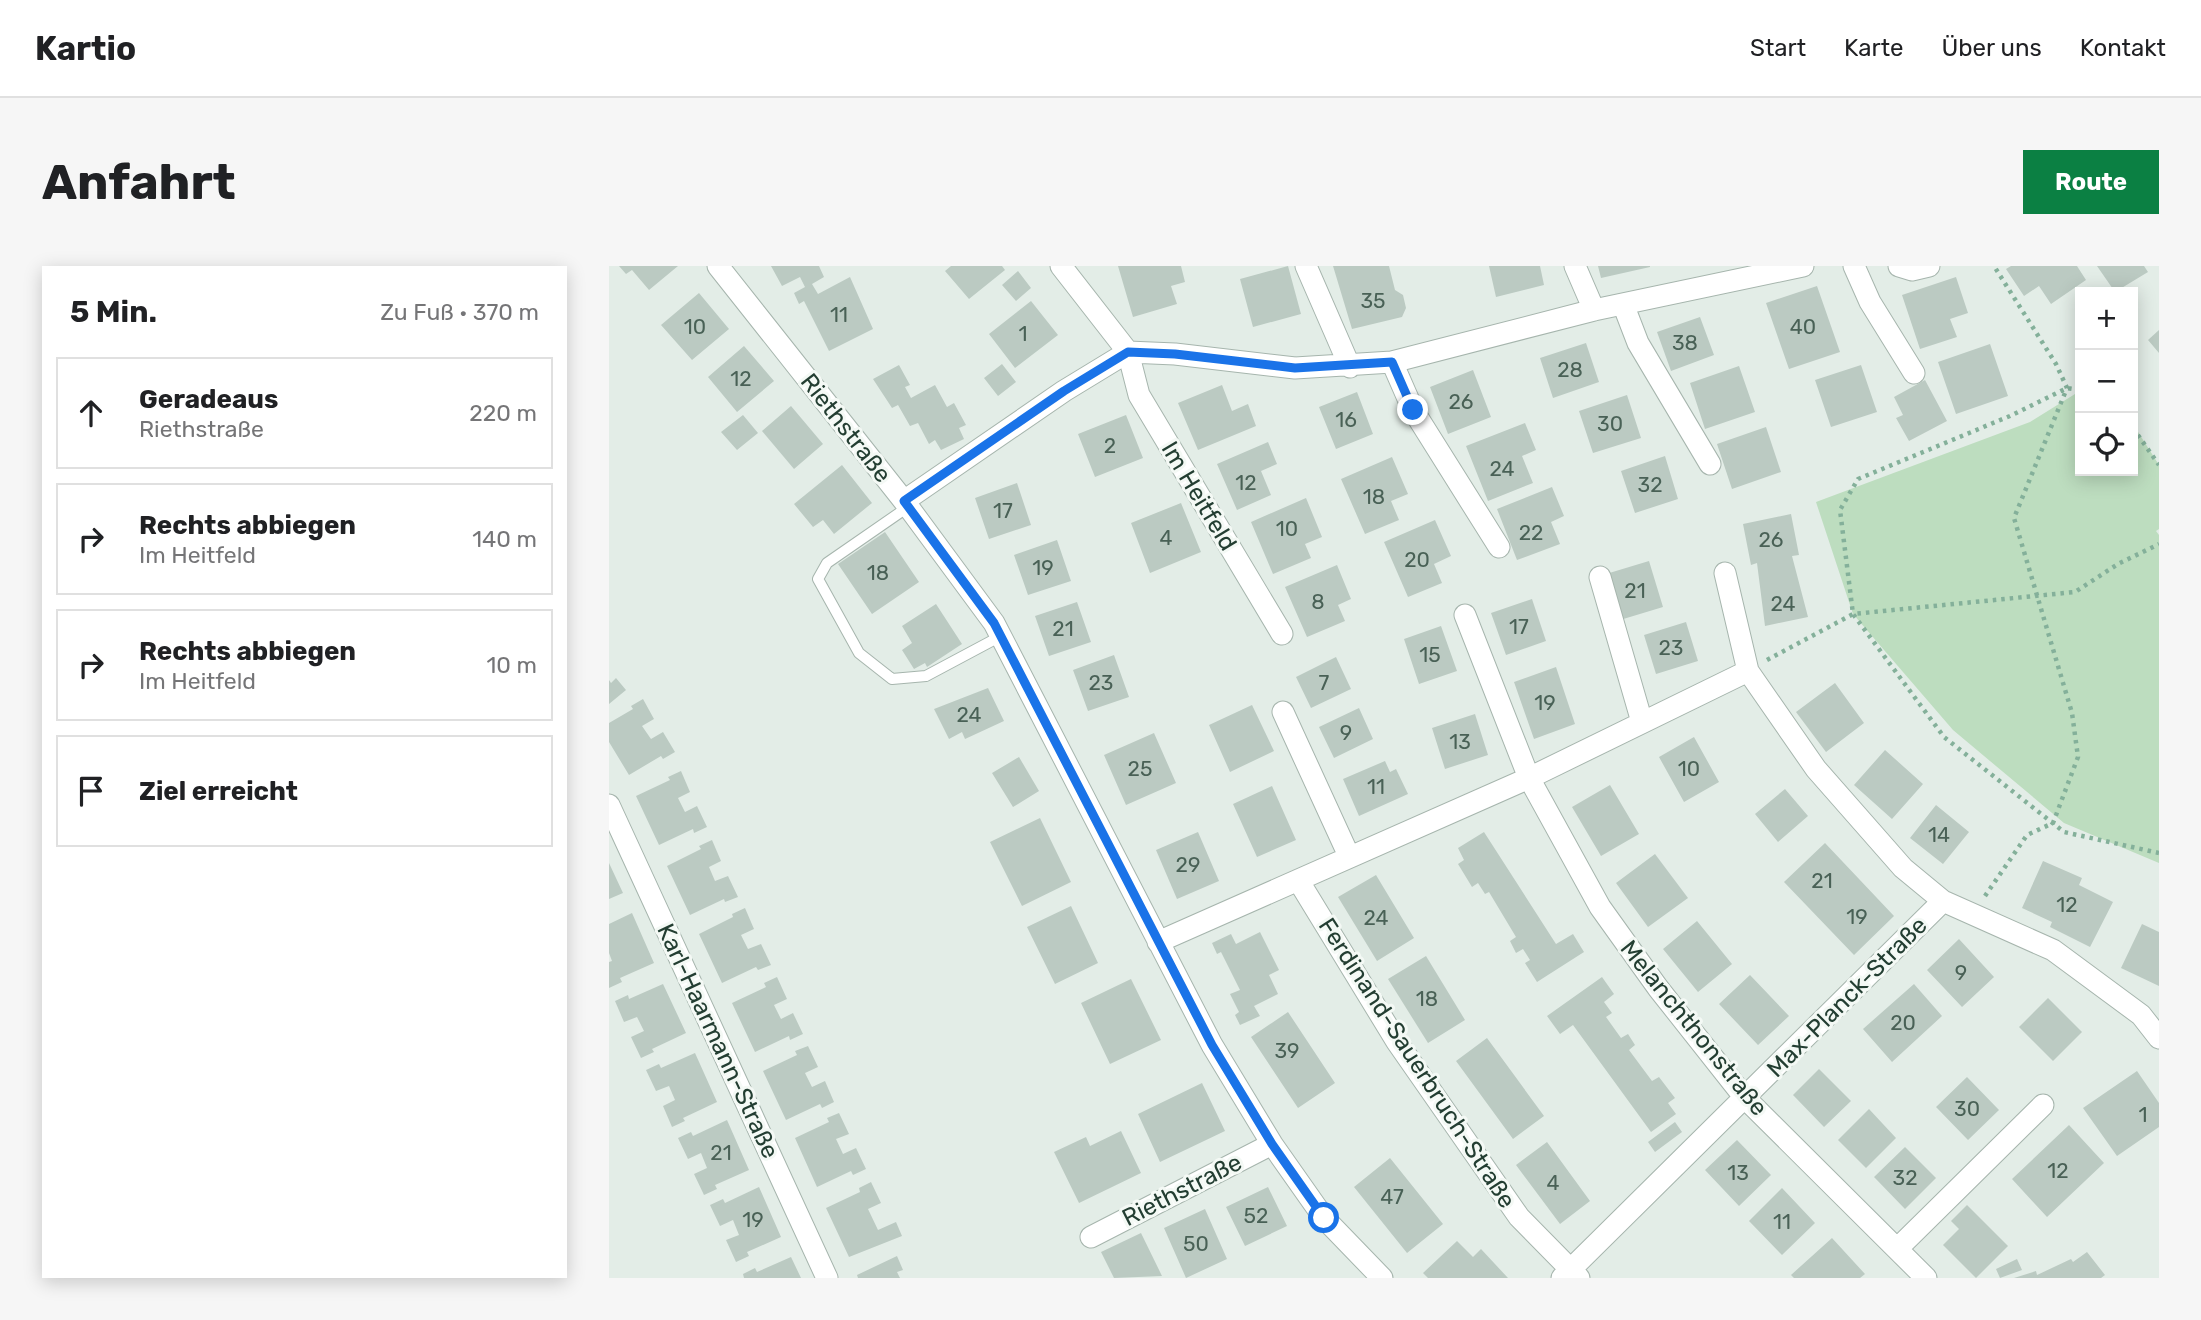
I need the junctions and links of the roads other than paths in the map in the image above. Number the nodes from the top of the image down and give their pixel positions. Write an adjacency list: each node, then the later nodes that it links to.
1 (718, 266): 16 (street, Riethstraße)
2 (1061, 266): 11 (street, Im Heitfeld)
3 (1306, 266): 13 (street)
4 (1575, 266): 10 (street)
5 (1803, 266): 9 (street)
6 (1854, 266): 14 (street)
7 (1899, 266): 8 (street)
8 (1929, 266)
9 (1623, 304): 10 (street); 15 (street)
10 (1594, 310): 12 (street)
11 (1128, 352): 13 (street); 16 (street); 21 (street, Im Heitfeld)
12 (1392, 362): 13 (street); 17 (street)
13 (1350, 367)
14 (1914, 373)
15 (1710, 464)
16 (906, 504): 22 (street, Riethstraße); 22 (lane)
17 (1499, 547)
18 (1725, 573): 23 (street)
19 (1600, 577): 25 (street)
20 (1465, 615): 26 (street, Melanchthonstraße)
21 (1282, 635)
22 (1001, 636): 31 (street, Riethstraße)
23 (1748, 671): 25 (street); 30 (street)
24 (1283, 712): 28 (street)
25 (1642, 722): 26 (street)
26 (1529, 778): 28 (street); 33 (street, Melanchthonstraße)
27 (609, 804): 39 (street, Karl-Haarmann-Straße)
28 (1349, 856): 29 (street)
29 (1298, 880): 31 (street); 38 (street, Ferdinand-Sauerbruch-Straße)
30 (1943, 901): 32 (street); 33 (street, Max-Planck-Straße)
31 (1158, 942): 35 (street, Riethstraße)
32 (2159, 1038)
33 (1745, 1098): 37 (street, Melanchthonstraße); 38 (street, Max-Planck-Straße)
34 (2043, 1105): 37 (street)
35 (1272, 1144): 36 (street, Riethstraße); 40 (street, Riethstraße)
36 (1091, 1237)
37 (1897, 1249): 41 (street, Melanchthonstraße)
38 (1571, 1275)
39 (827, 1278)
40 (1382, 1278)
41 (1926, 1278)

